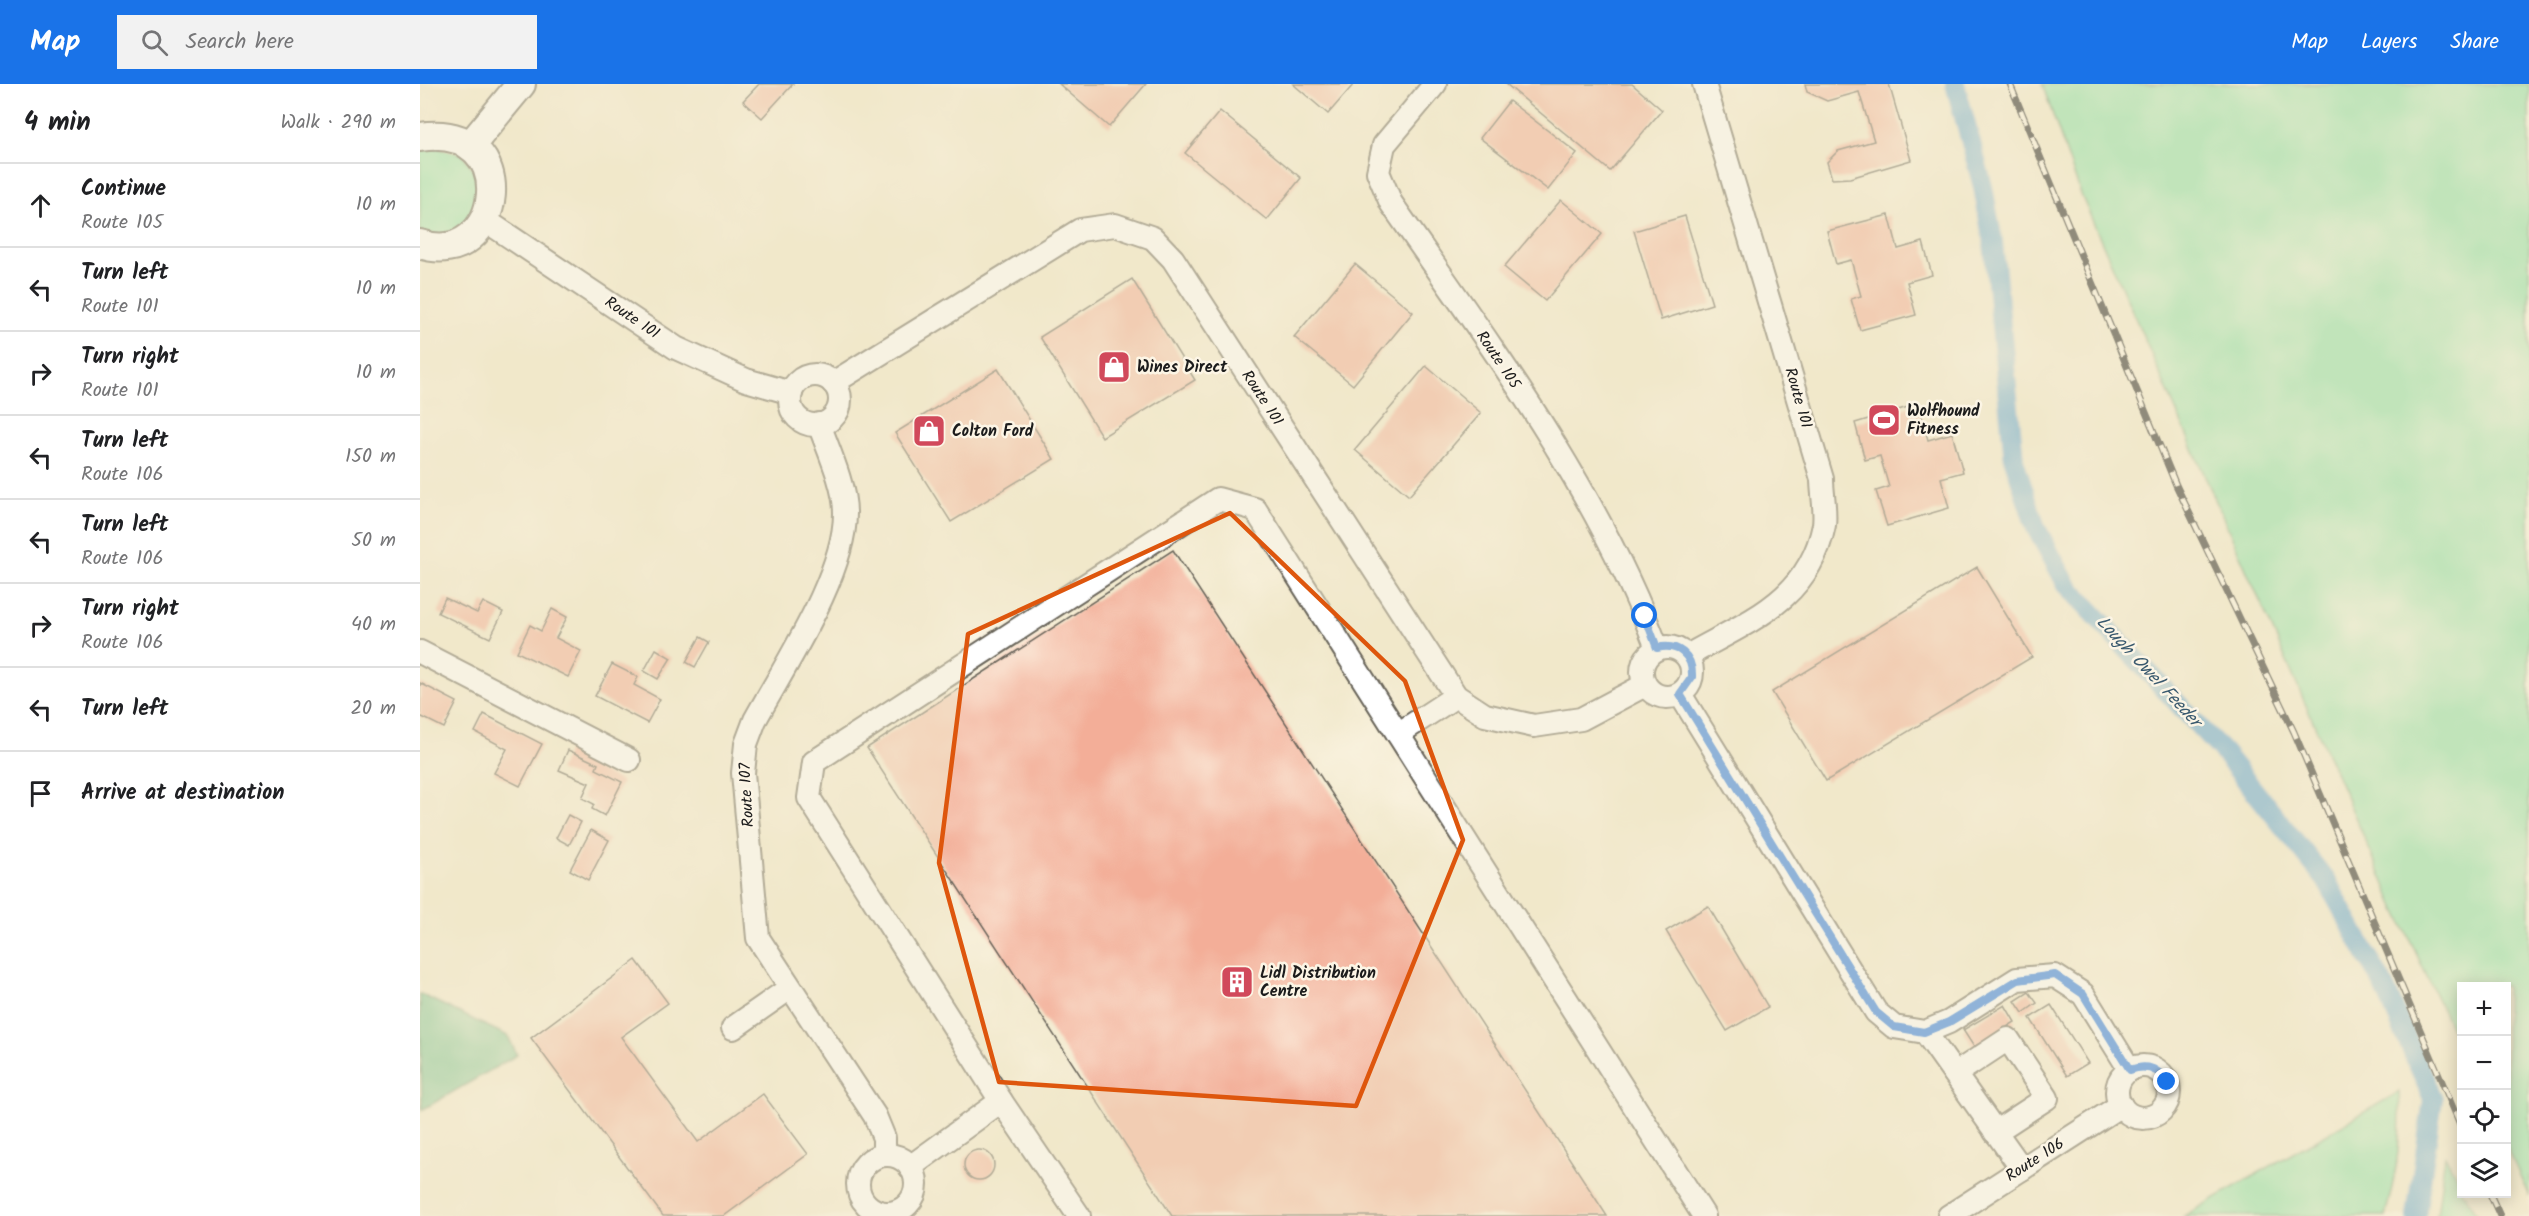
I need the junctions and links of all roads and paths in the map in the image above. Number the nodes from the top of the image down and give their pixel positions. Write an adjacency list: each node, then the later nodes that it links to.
1 (521, 84): 5 (main road)
2 (1435, 84): 11 (street, Route 105)
3 (1704, 84): 13 (street, Route 101)
4 (420, 137): 5 (main road)
5 (470, 146): 6 (main road)
6 (485, 220): 7 (main road); 9 (street, Route 101)
7 (420, 244)
8 (833, 383): 9 (street); 10 (street); 16 (street, Route 101)
9 (791, 393): 10 (street)
10 (819, 424): 19 (street, Route 107)
11 (1657, 648): 13 (street); 14 (street)
12 (420, 652): 18 (street)
13 (1687, 656): 15 (street)
14 (1646, 685): 15 (street); 16 (street, Route 101)
15 (1680, 694): 21 (street)
16 (1456, 696): 17 (street)
17 (1398, 734): 24 (street); 31 (street)
18 (629, 760)
19 (790, 988): 20 (street); 27 (street, Route 107)
20 (733, 1028)
21 (1924, 1032): 22 (street); 23 (street)
22 (2130, 1070): 25 (street); 25 (street)
23 (1955, 1074): 26 (street); 26 (street)
24 (1001, 1101): 28 (street); 30 (street)
25 (2121, 1105): 29 (street, Route 106)
26 (1995, 1131): 29 (street)
27 (884, 1155): 28 (street); 28 (street)
28 (910, 1167)
29 (2022, 1169): 32 (street, Route 106)
30 (1079, 1216)
31 (1704, 1216)
32 (1949, 1216)

